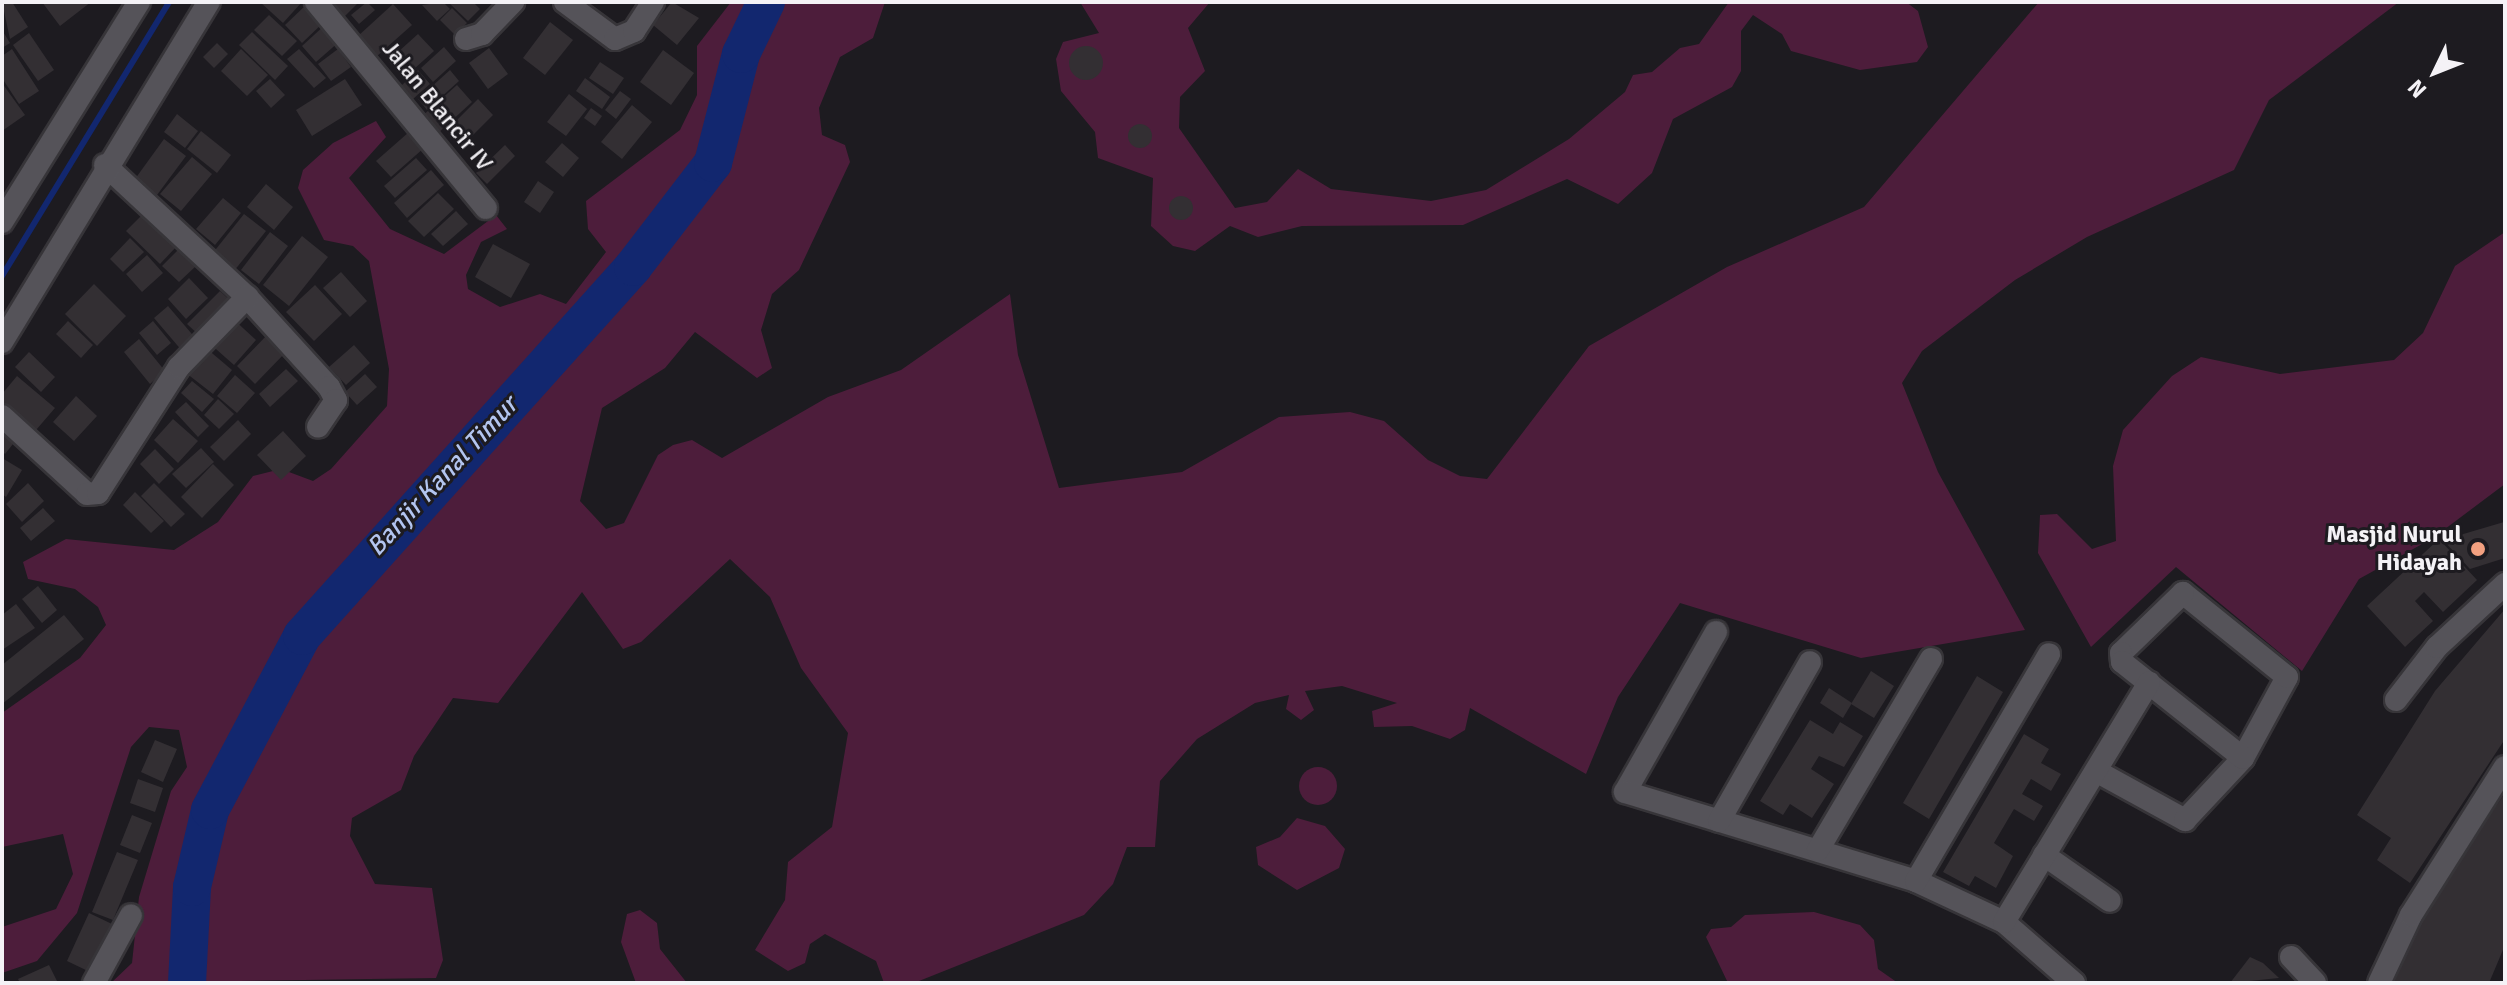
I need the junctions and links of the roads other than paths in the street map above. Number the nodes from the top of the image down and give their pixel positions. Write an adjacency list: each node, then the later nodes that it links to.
1 (139, 2): 10 (street)
2 (209, 2): 8 (street)
3 (316, 2): 9 (street, Jalan Blancir IV)
4 (513, 2): 7 (street)
5 (565, 2): 6 (street)
6 (653, 2)
7 (466, 39)
8 (105, 165): 11 (street); 12 (street)
9 (486, 208)
10 (2, 222)
11 (247, 297): 13 (street); 14 (street)
12 (2, 342)
13 (2, 416)
14 (318, 427)
15 (2505, 584): 21 (street)
16 (1716, 632): 25 (street)
17 (2049, 654): 28 (street)
18 (1931, 659): 26 (street)
19 (1810, 662): 25 (street)
20 (2149, 683): 22 (street); 22 (street); 24 (street)
21 (2396, 700)
22 (2243, 758): 24 (street)
23 (2505, 767): 36 (street)
24 (2096, 771): 27 (street)
25 (1719, 821): 26 (street)
26 (1818, 850): 28 (street)
27 (2044, 855): 29 (street); 31 (street)
28 (1916, 881): 31 (street)
29 (2110, 901)
30 (131, 915): 33 (street)
31 (2004, 922): 34 (street)
32 (2291, 957): 35 (street)
33 (94, 983)
34 (2074, 983)
35 (2315, 983)
36 (2379, 983)

